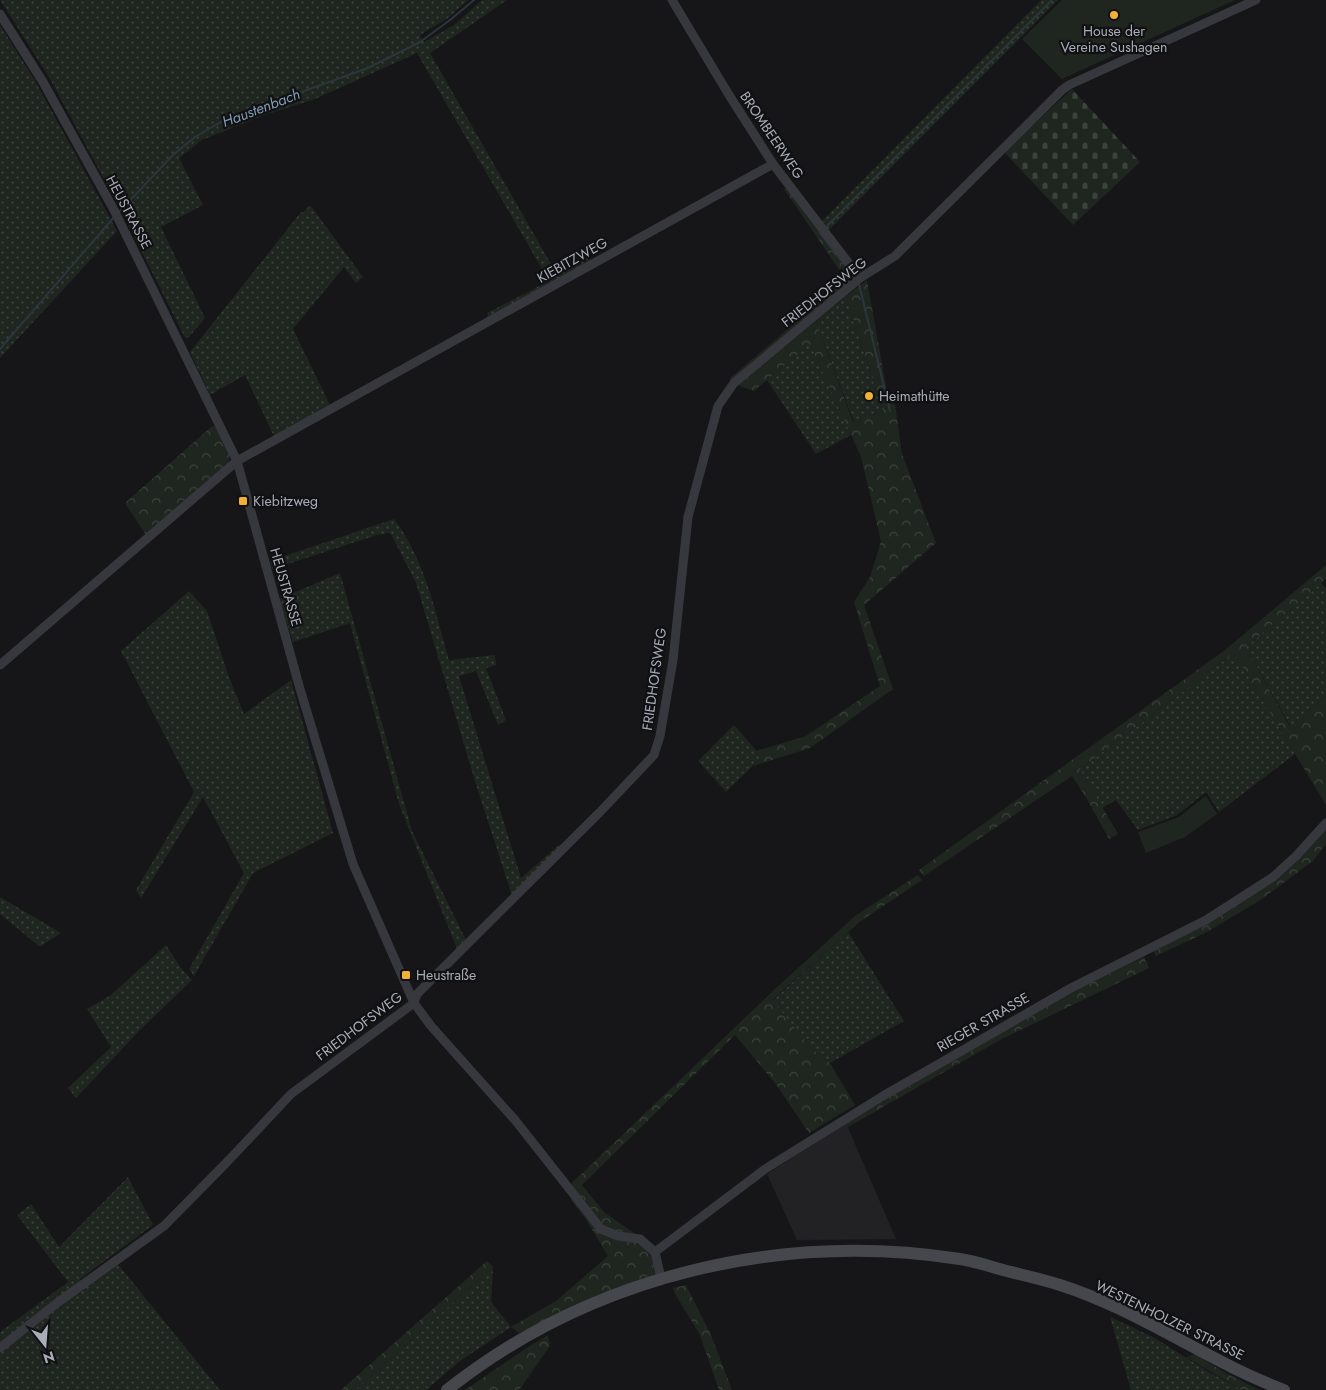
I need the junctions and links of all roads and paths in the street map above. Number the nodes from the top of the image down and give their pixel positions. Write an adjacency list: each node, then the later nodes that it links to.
1 (672, 0): 4 (street, BROMBEERWEG)
2 (1256, 0): 5 (street, FRIEDHOFSWEG)
3 (0, 14): 6 (street, HEUSTRASSE)
4 (774, 164): 5 (street, BROMBEERWEG); 6 (street, KIEBITZWEG)
5 (860, 278): 9 (street, FRIEDHOFSWEG)
6 (236, 461): 7 (street, KIEBITZWEG); 9 (street, HEUSTRASSE)
7 (0, 665)
8 (1326, 823): 10 (street, RIEGER STRASSE)
9 (414, 1003): 10 (street, HEUSTRASSE); 12 (street, FRIEDHOFSWEG)
10 (655, 1252): 11 (street)
11 (661, 1278): 13 (main road, WESTENHOLZER STRASSE); 14 (main road, WESTENHOLZER STRASSE)
12 (0, 1348)
13 (447, 1390)
14 (1284, 1390)

